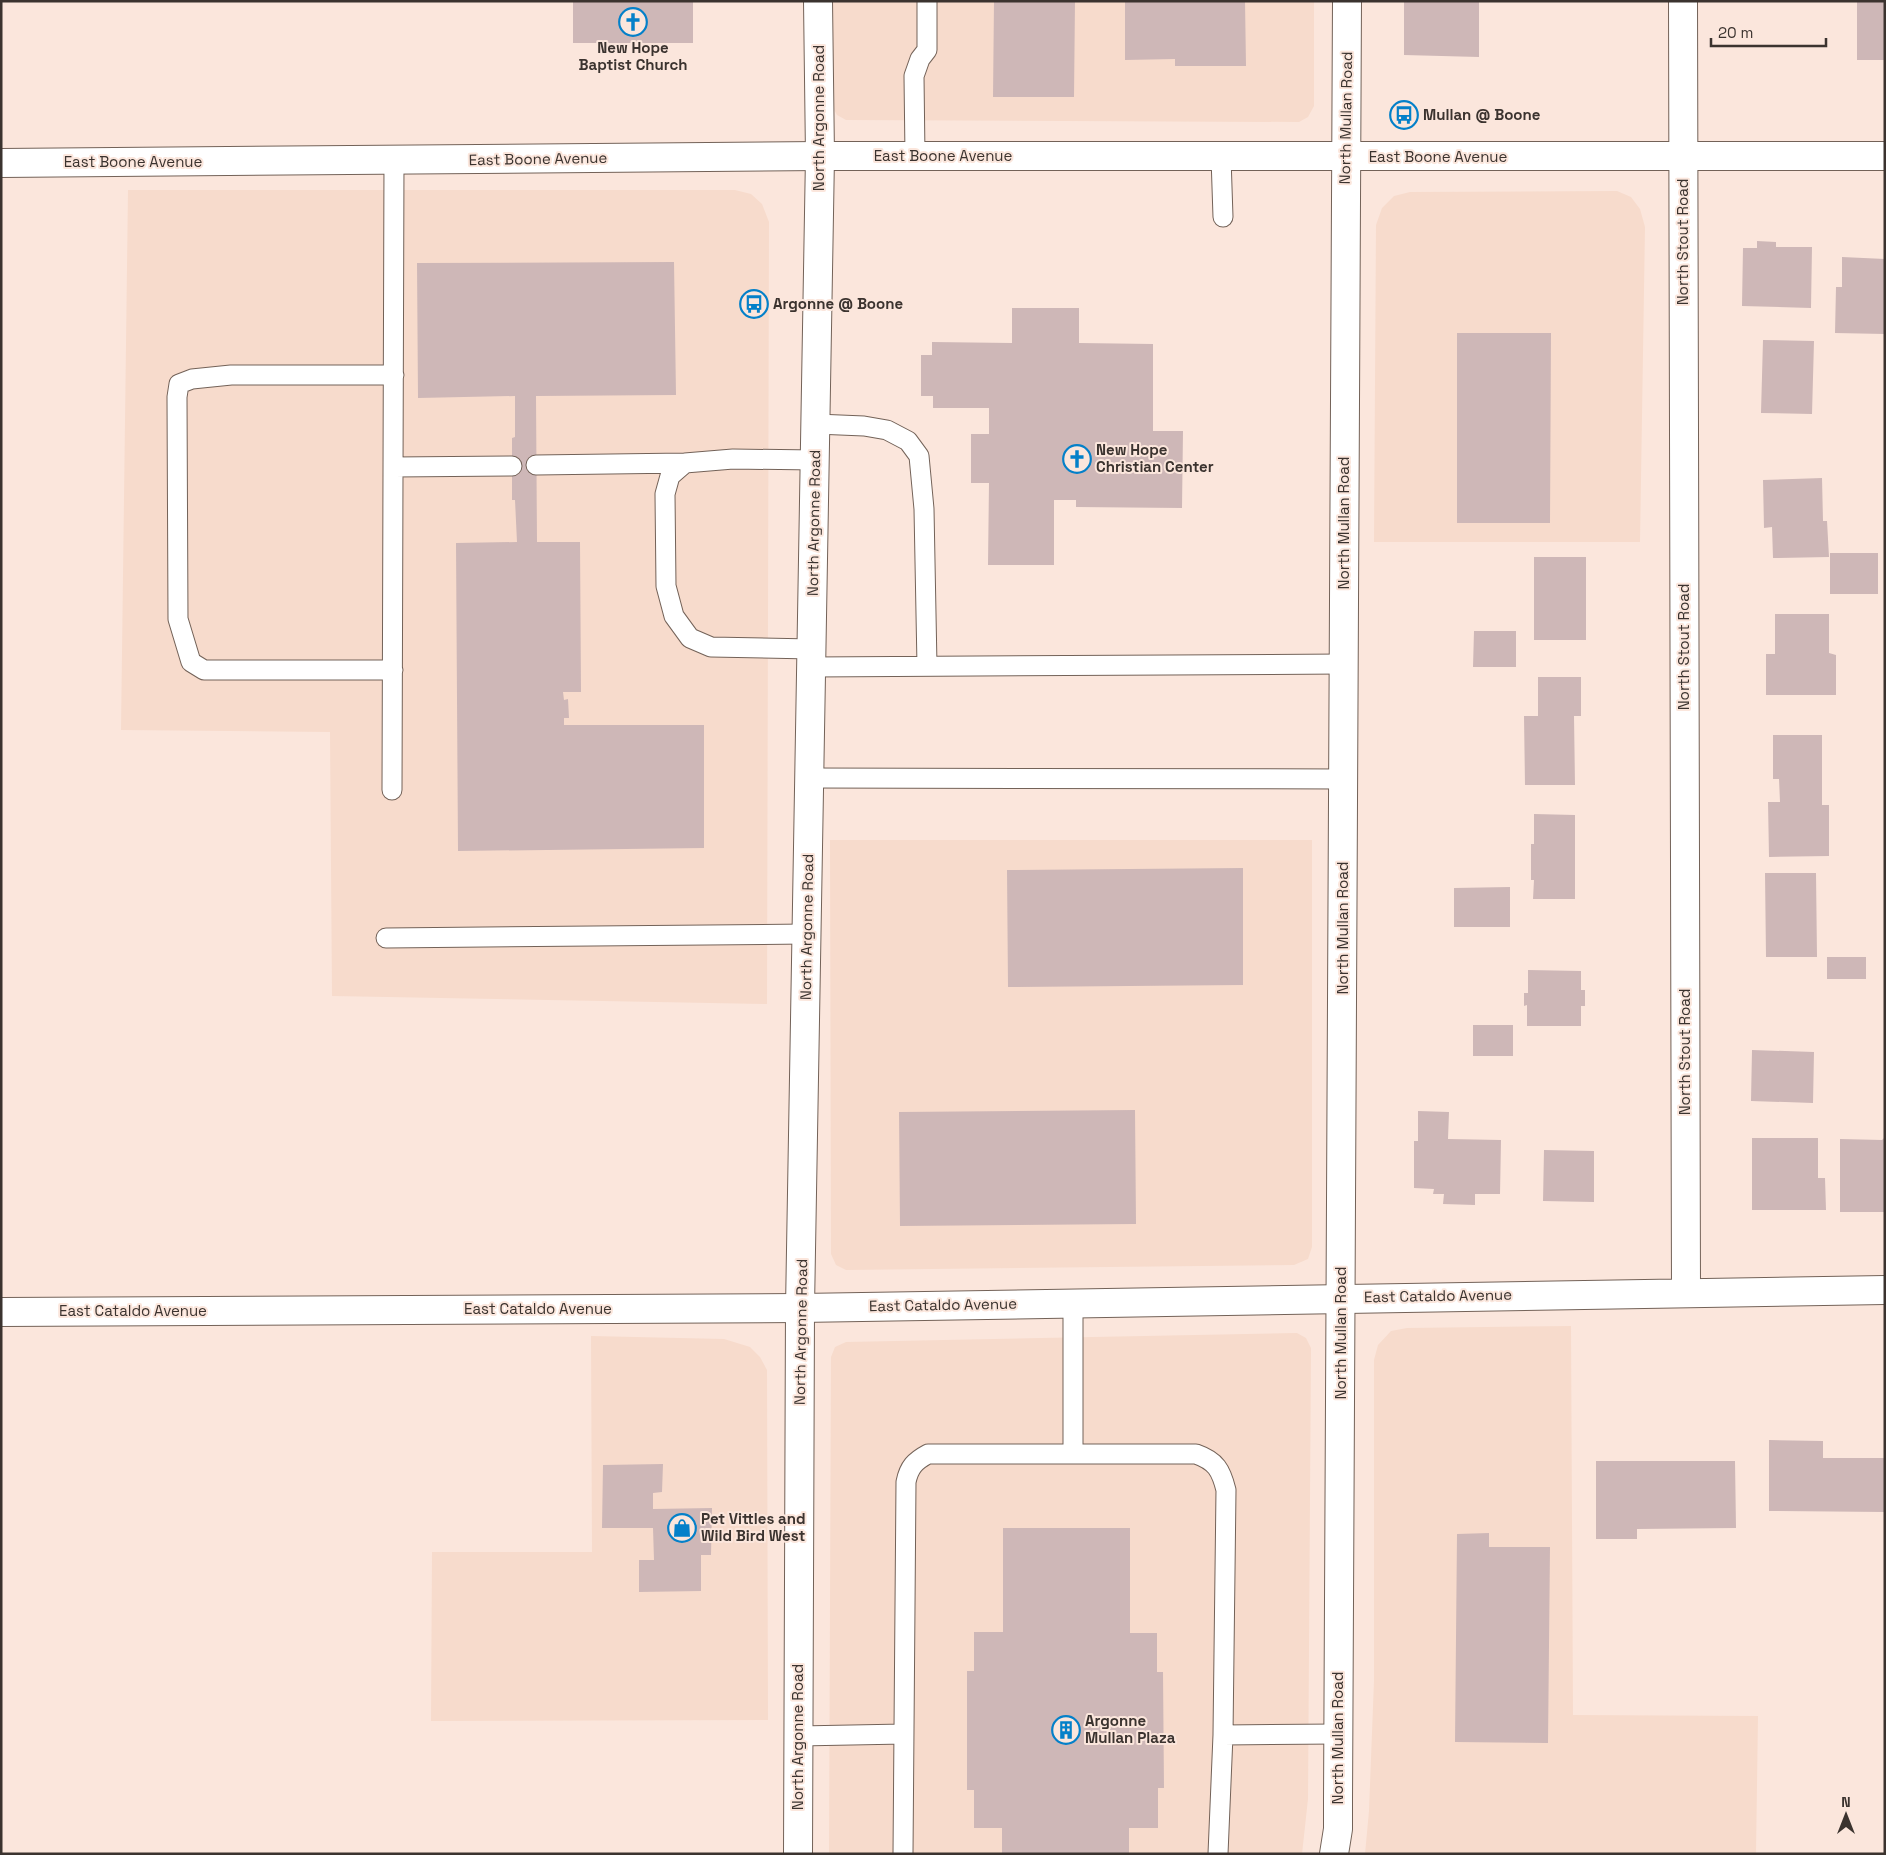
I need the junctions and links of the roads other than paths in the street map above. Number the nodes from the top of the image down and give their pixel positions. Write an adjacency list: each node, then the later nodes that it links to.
1 (818, 1): 5 (street, North Argonne Road)
2 (927, 1): 6 (lane)
3 (1348, 1): 9 (street, North Mullan Road)
4 (1684, 1): 10 (street, North Stout Road)
5 (820, 156): 6 (street, East Boone Avenue); 11 (street, East Boone Avenue); 15 (street, North Argonne Road)
6 (915, 156): 8 (street, East Boone Avenue)
7 (1885, 156): 10 (street, East Boone Avenue)
8 (1221, 157): 9 (street, East Boone Avenue); 13 (lane)
9 (1346, 157): 10 (street, East Boone Avenue); 22 (street, North Mullan Road)
10 (1683, 157): 31 (street, North Stout Road)
11 (394, 160): 12 (street, East Boone Avenue); 14 (lane)
12 (1, 163)
13 (1223, 217)
14 (394, 375): 20 (lane); 24 (lane)
15 (816, 424): 16 (street, North Argonne Road); 23 (lane)
16 (815, 460): 17 (lane); 21 (street, North Argonne Road)
17 (685, 463): 18 (lane); 21 (lane)
18 (536, 465)
19 (512, 466): 20 (lane)
20 (394, 467): 24 (lane)
21 (812, 658): 23 (lane); 25 (street, North Argonne Road)
22 (1344, 664): 23 (lane); 26 (street, North Mullan Road)
23 (927, 666)
24 (393, 670): 27 (lane)
25 (810, 778): 26 (lane); 28 (street, North Argonne Road)
26 (1343, 779): 32 (street, North Mullan Road)
27 (392, 790)
28 (807, 934): 29 (lane); 34 (street, North Argonne Road)
29 (386, 938)
30 (1885, 1290): 31 (street, East Cataldo Avenue)
31 (1686, 1292): 32 (street, East Cataldo Avenue)
32 (1341, 1298): 33 (street, East Cataldo Avenue); 38 (street, North Mullan Road)
33 (1072, 1303): 34 (street, East Cataldo Avenue); 36 (lane)
34 (800, 1308): 35 (street, East Cataldo Avenue); 40 (street, North Argonne Road)
35 (1, 1312)
36 (1072, 1454): 37 (lane); 39 (lane)
37 (904, 1734): 40 (lane); 42 (lane)
38 (1338, 1734): 39 (lane); 44 (street, North Mullan Road)
39 (1223, 1735): 43 (lane)
40 (799, 1736): 41 (street, North Argonne Road)
41 (798, 1854)
42 (903, 1854)
43 (1218, 1854)
44 (1334, 1854)

